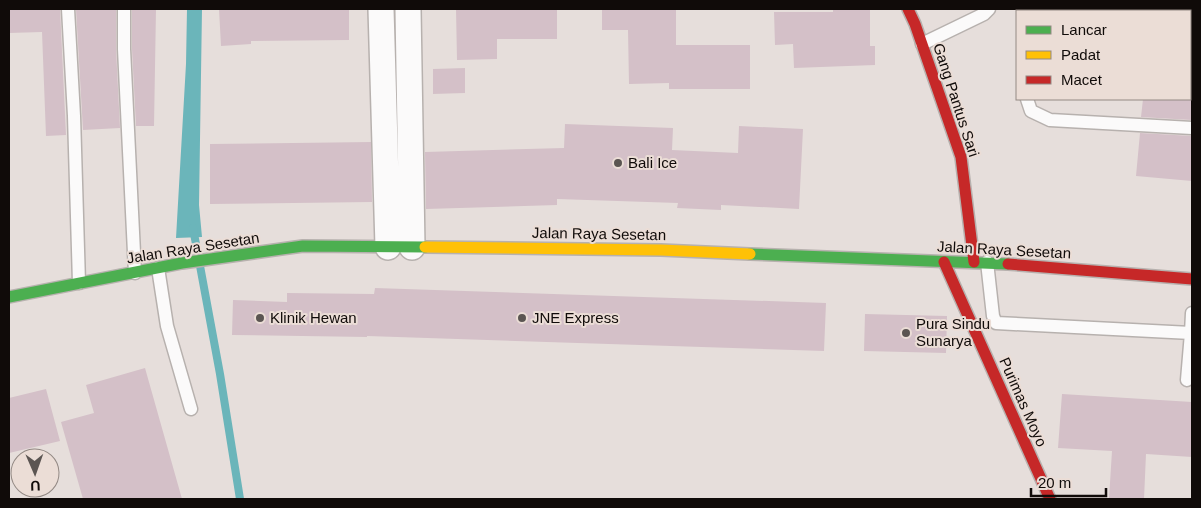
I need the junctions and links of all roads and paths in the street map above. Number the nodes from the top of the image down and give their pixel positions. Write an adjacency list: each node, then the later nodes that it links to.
1 (68, 9): 17 (lane)
2 (124, 9): 15 (lane)
3 (381, 9): 10 (street)
4 (408, 9): 10 (street)
5 (908, 9): 7 (main road, Gang Pantus Sari)
6 (988, 9): 7 (lane)
7 (922, 44): 12 (main road, Gang Pantus Sari)
8 (1027, 100): 9 (lane)
9 (1192, 128)
10 (400, 247): 11 (main road, Jalan Raya Sesetan); 14 (main road, Jalan Raya Sesetan)
11 (944, 262): 12 (main road, Jalan Raya Sesetan); 23 (main road, Purimas Moyo)
12 (974, 262): 13 (main road, Jalan Raya Sesetan)
13 (987, 262): 16 (main road, Jalan Raya Sesetan); 20 (lane)
14 (158, 268): 15 (main road, Jalan Raya Sesetan); 22 (lane)
15 (134, 273): 17 (main road, Jalan Raya Sesetan)
16 (1192, 279)
17 (79, 283): 18 (main road, Jalan Raya Sesetan)
18 (9, 297)
19 (1192, 313): 20 (lane)
20 (1191, 333): 21 (lane)
21 (1187, 380)
22 (191, 409)
23 (1050, 499)

